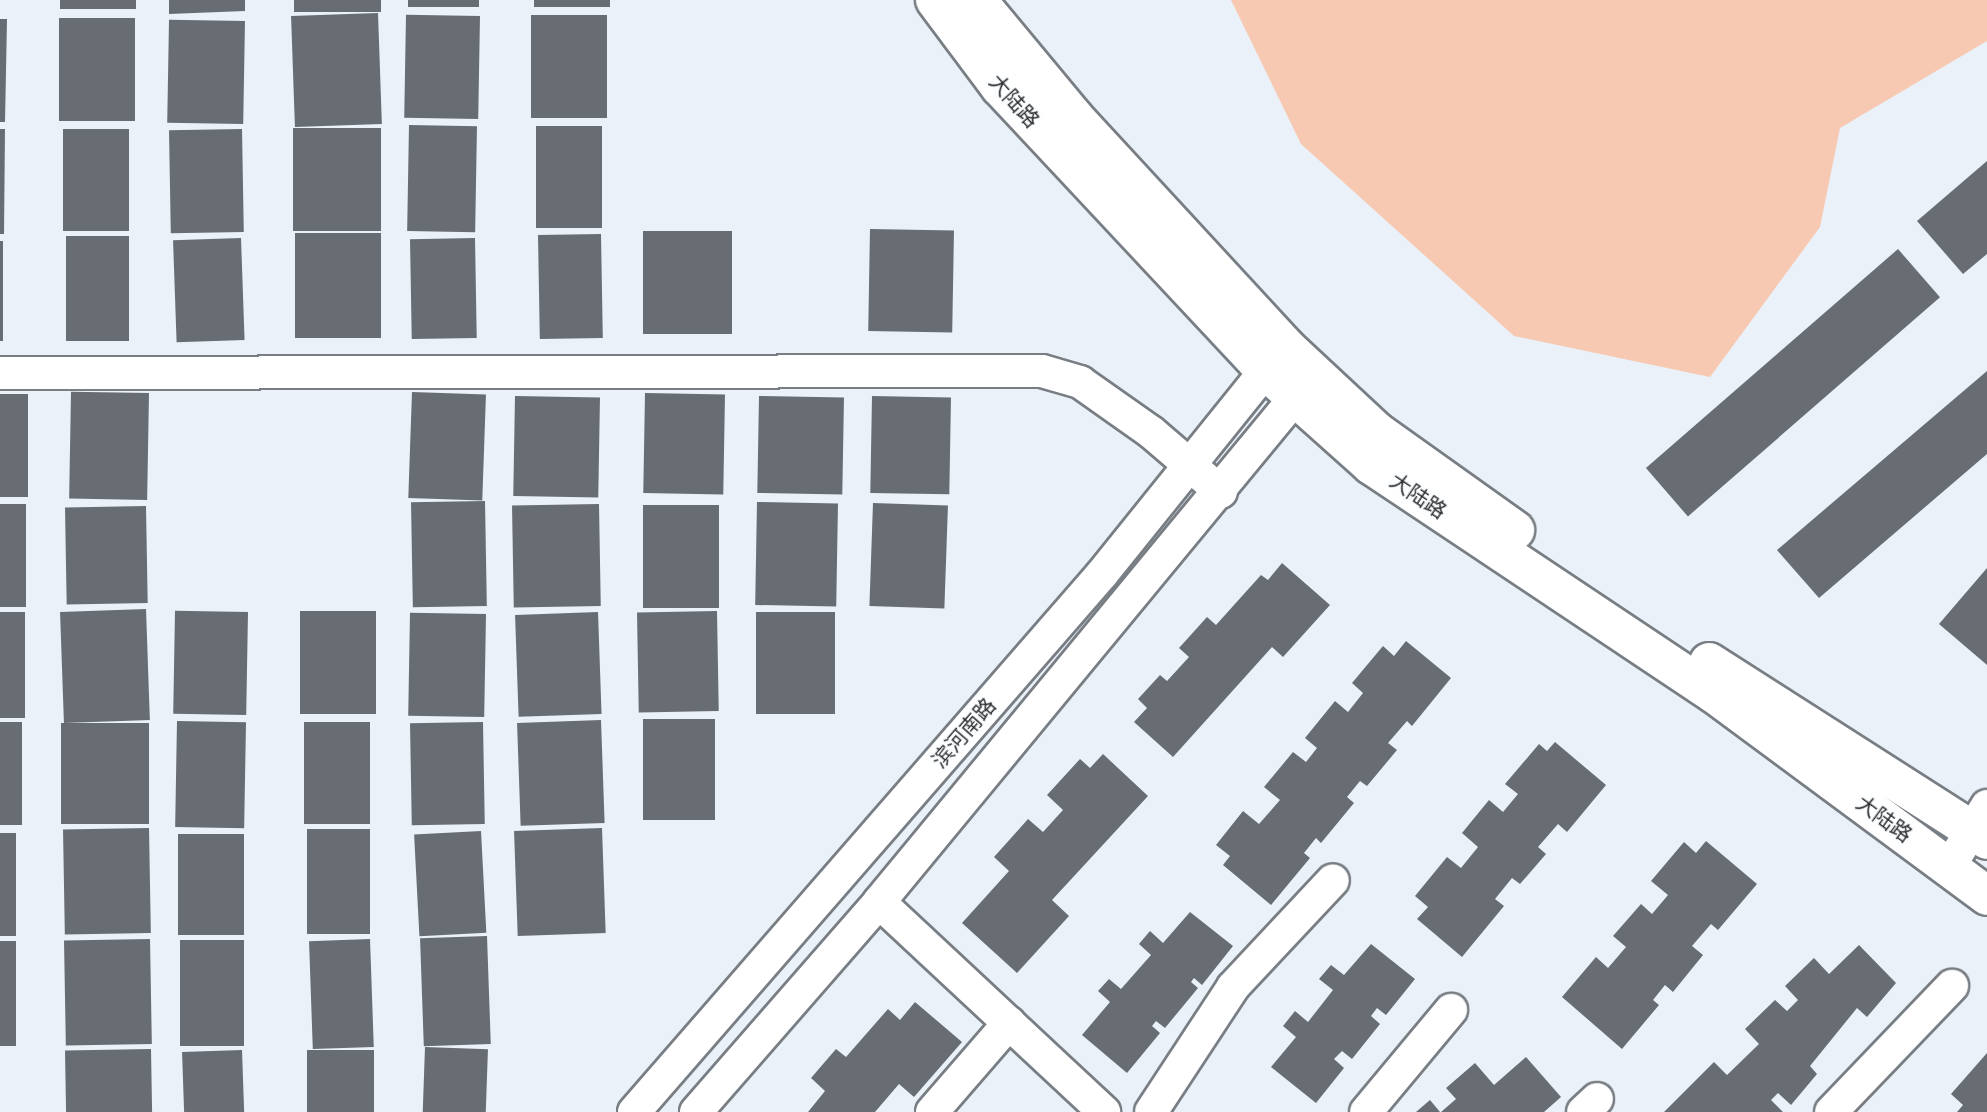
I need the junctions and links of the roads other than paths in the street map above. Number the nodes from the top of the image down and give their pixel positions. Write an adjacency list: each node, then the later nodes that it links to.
1 (935, 0): 3 (main road, 大陆路)
2 (977, 0): 3 (main road, 大陆路)
3 (1276, 359): 5 (main road, 大陆路); 6 (street, 滨河南路)
4 (0, 373): 6 (street)
5 (1305, 386): 7 (street); 8 (main road, 大陆路); 9 (main road, 大陆路)
6 (1190, 466): 7 (street); 16 (street, 滨河南路)
7 (1221, 492): 12 (street)
8 (1982, 825): 9 (street)
9 (1949, 867): 11 (main road, 大陆路)
10 (1332, 880): 20 (street)
11 (1987, 897)
12 (879, 902): 15 (street); 17 (street)
13 (1952, 986): 22 (street)
14 (1451, 1010): 21 (street)
15 (1009, 1023): 18 (street); 19 (street)
16 (634, 1112)
17 (696, 1112)
18 (932, 1112)
19 (1104, 1112)
20 (1152, 1112)
21 (1366, 1112)
22 (1830, 1112)

